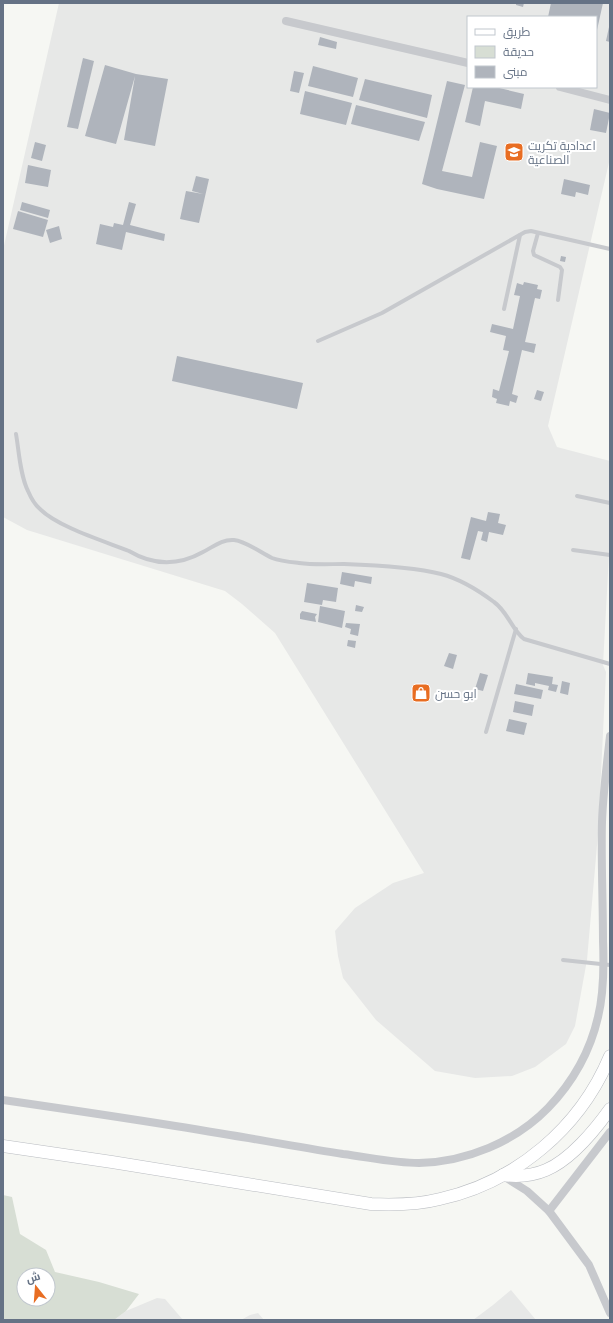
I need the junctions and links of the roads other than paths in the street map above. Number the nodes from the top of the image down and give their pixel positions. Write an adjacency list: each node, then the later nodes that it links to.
1 (286, 21): 2 (street)
2 (467, 64)
3 (564, 88): 4 (street)
4 (610, 100)
5 (538, 233): 6 (lane); 7 (lane); 8 (lane)
6 (520, 235): 9 (lane); 10 (lane)
7 (610, 249)
8 (558, 300)
9 (504, 309)
10 (318, 341)
11 (16, 434): 16 (lane)
12 (577, 496): 13 (lane)
13 (610, 503)
14 (573, 550): 15 (lane)
15 (610, 555)
16 (516, 629): 17 (lane); 18 (lane)
17 (610, 664)
18 (486, 732)
19 (610, 736): 21 (street)
20 (563, 960): 21 (lane)
21 (607, 965): 23 (street)
22 (610, 1056): 27 (main road)
23 (3, 1100)
24 (610, 1109): 27 (main road)
25 (610, 1132): 28 (street)
26 (3, 1146): 27 (main road)
27 (503, 1175): 28 (street)
28 (549, 1211): 29 (street)
29 (610, 1313)

